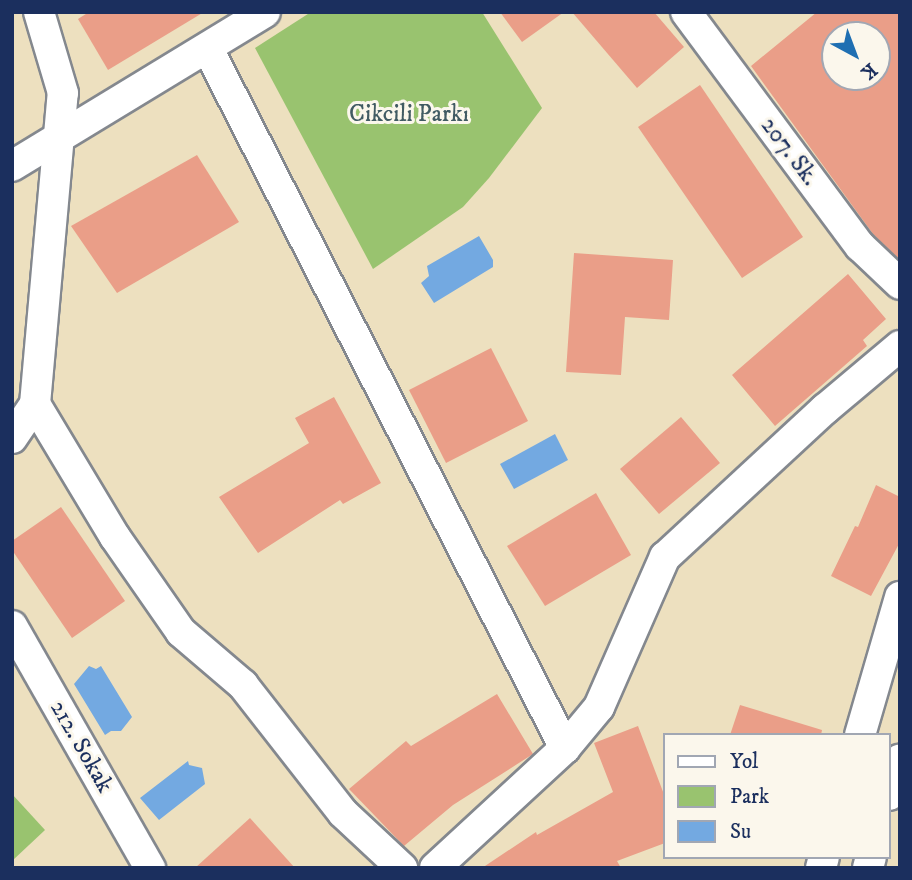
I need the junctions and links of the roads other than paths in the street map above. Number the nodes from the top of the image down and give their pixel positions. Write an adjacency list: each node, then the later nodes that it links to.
1 (39, 12): 5 (street)
2 (265, 12): 4 (street)
3 (686, 12): 7 (street, 207. Sk.)
4 (208, 49): 5 (street); 14 (street)
5 (60, 135): 6 (street); 9 (street)
6 (12, 166)
7 (900, 284)
8 (900, 345): 14 (street)
9 (34, 404): 10 (street); 18 (street)
10 (12, 438)
11 (900, 597): 13 (street)
12 (12, 626): 17 (street, 212. Sokak)
13 (861, 733)
14 (565, 748): 19 (street)
15 (900, 760): 16 (street)
16 (891, 789)
17 (150, 868)
18 (402, 868)
19 (435, 868)

